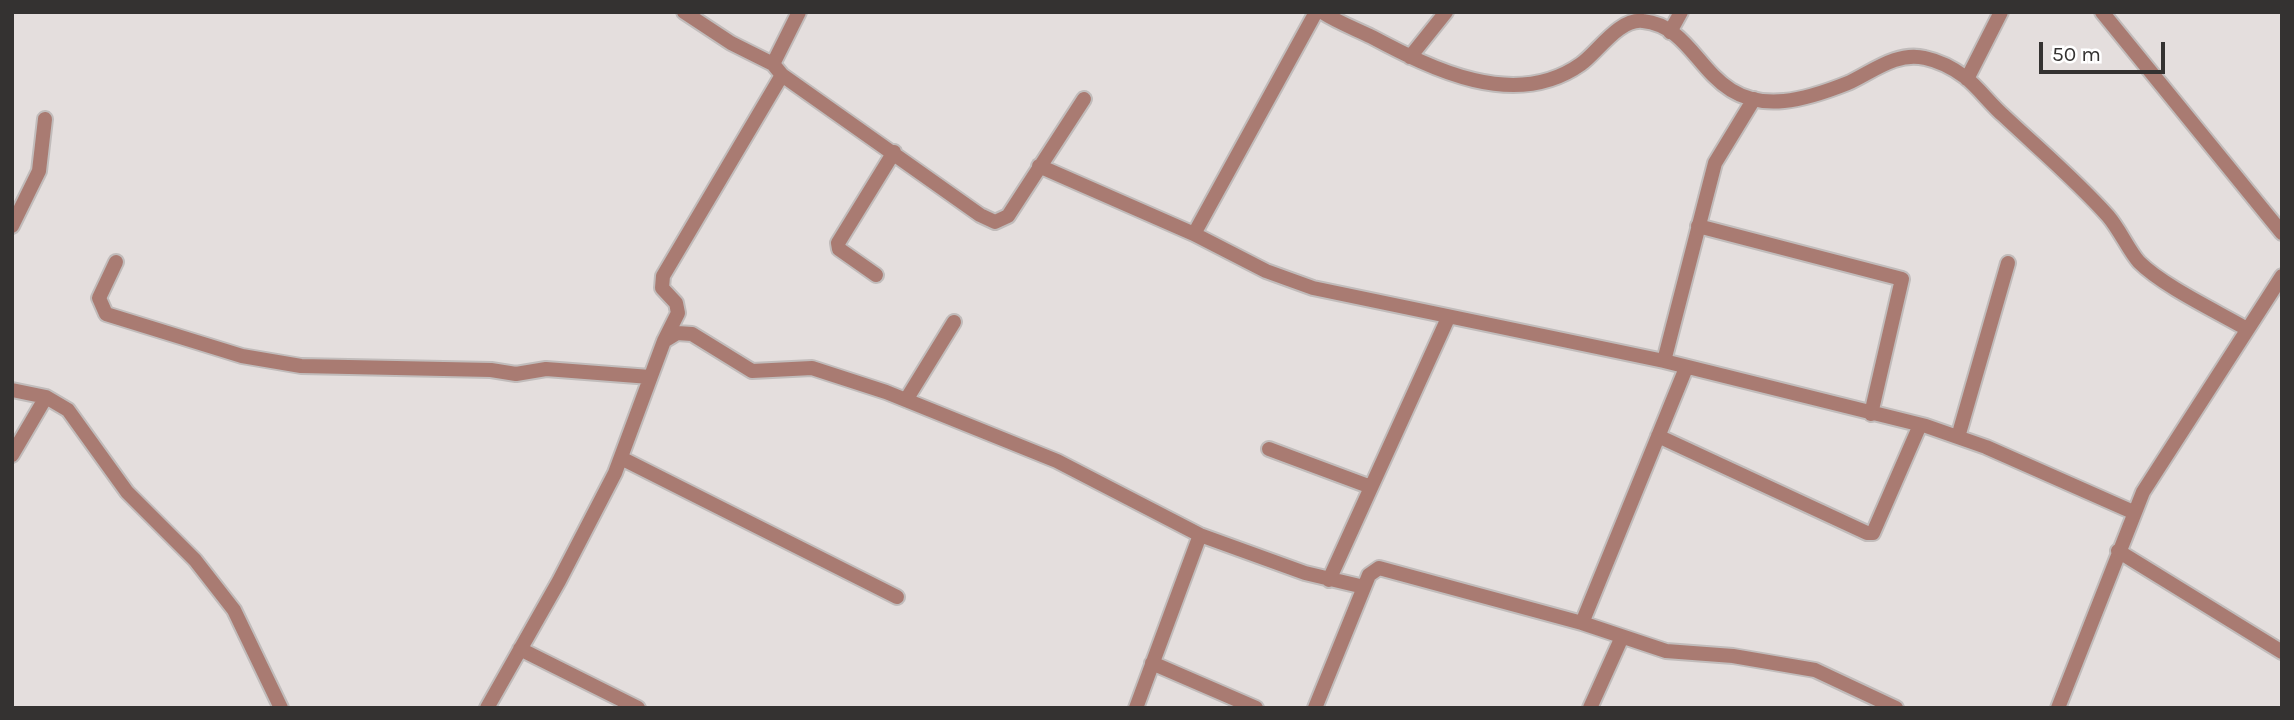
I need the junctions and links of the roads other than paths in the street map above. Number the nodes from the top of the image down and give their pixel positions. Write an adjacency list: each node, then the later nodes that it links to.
1 (684, 12): 11 (street)
2 (799, 12): 11 (street)
3 (1316, 12): 21 (street)
4 (1322, 12): 10 (street)
5 (1446, 12): 10 (street)
6 (1681, 12): 9 (street)
7 (2001, 12): 12 (street)
8 (2102, 12): 20 (street)
9 (1670, 32): 10 (street); 14 (street)
10 (1410, 57)
11 (777, 69): 16 (street); 29 (street)
12 (1968, 79): 14 (street); 28 (street)
13 (1084, 99): 17 (street)
14 (1754, 99): 19 (street)
15 (45, 119): 18 (street)
16 (894, 152): 17 (street); 24 (street)
17 (1039, 166): 21 (street)
18 (12, 226)
19 (1698, 226): 30 (street); 36 (street)
20 (2282, 233)
21 (1194, 234): 26 (street)
22 (116, 262): 32 (street)
23 (2008, 263): 39 (street)
24 (876, 275)
25 (2282, 276): 28 (street)
26 (1448, 318): 30 (street); 43 (street)
27 (954, 322): 35 (street)
28 (2247, 329): 44 (street)
29 (664, 341): 32 (street); 35 (street)
30 (1664, 360): 31 (street)
31 (1686, 368): 36 (street); 38 (street)
32 (650, 377): 42 (street)
33 (12, 390): 34 (street)
34 (46, 397): 41 (street); 55 (street)
35 (906, 400): 45 (street)
36 (1871, 414): 37 (street)
37 (1920, 425): 38 (street); 39 (street)
38 (1658, 436): 50 (street)
39 (1958, 437): 44 (street)
40 (1269, 449): 43 (street)
41 (12, 455)
42 (621, 458): 49 (street); 52 (street)
43 (1371, 487): 47 (street)
44 (2133, 512): 46 (street)
45 (1200, 535): 47 (street); 54 (street)
46 (2118, 551): 53 (street); 63 (street)
47 (1329, 580): 48 (street)
48 (1364, 587): 50 (street); 60 (street)
49 (897, 597)
50 (1582, 623): 51 (street)
51 (1622, 637): 61 (street); 62 (street)
52 (520, 649): 56 (street); 57 (street)
53 (2282, 652)
54 (1152, 663): 58 (street); 59 (street)
55 (282, 708)
56 (487, 708)
57 (638, 708)
58 (1136, 708)
59 (1256, 708)
60 (1315, 708)
61 (1590, 708)
62 (1896, 708)
63 (2058, 708)

